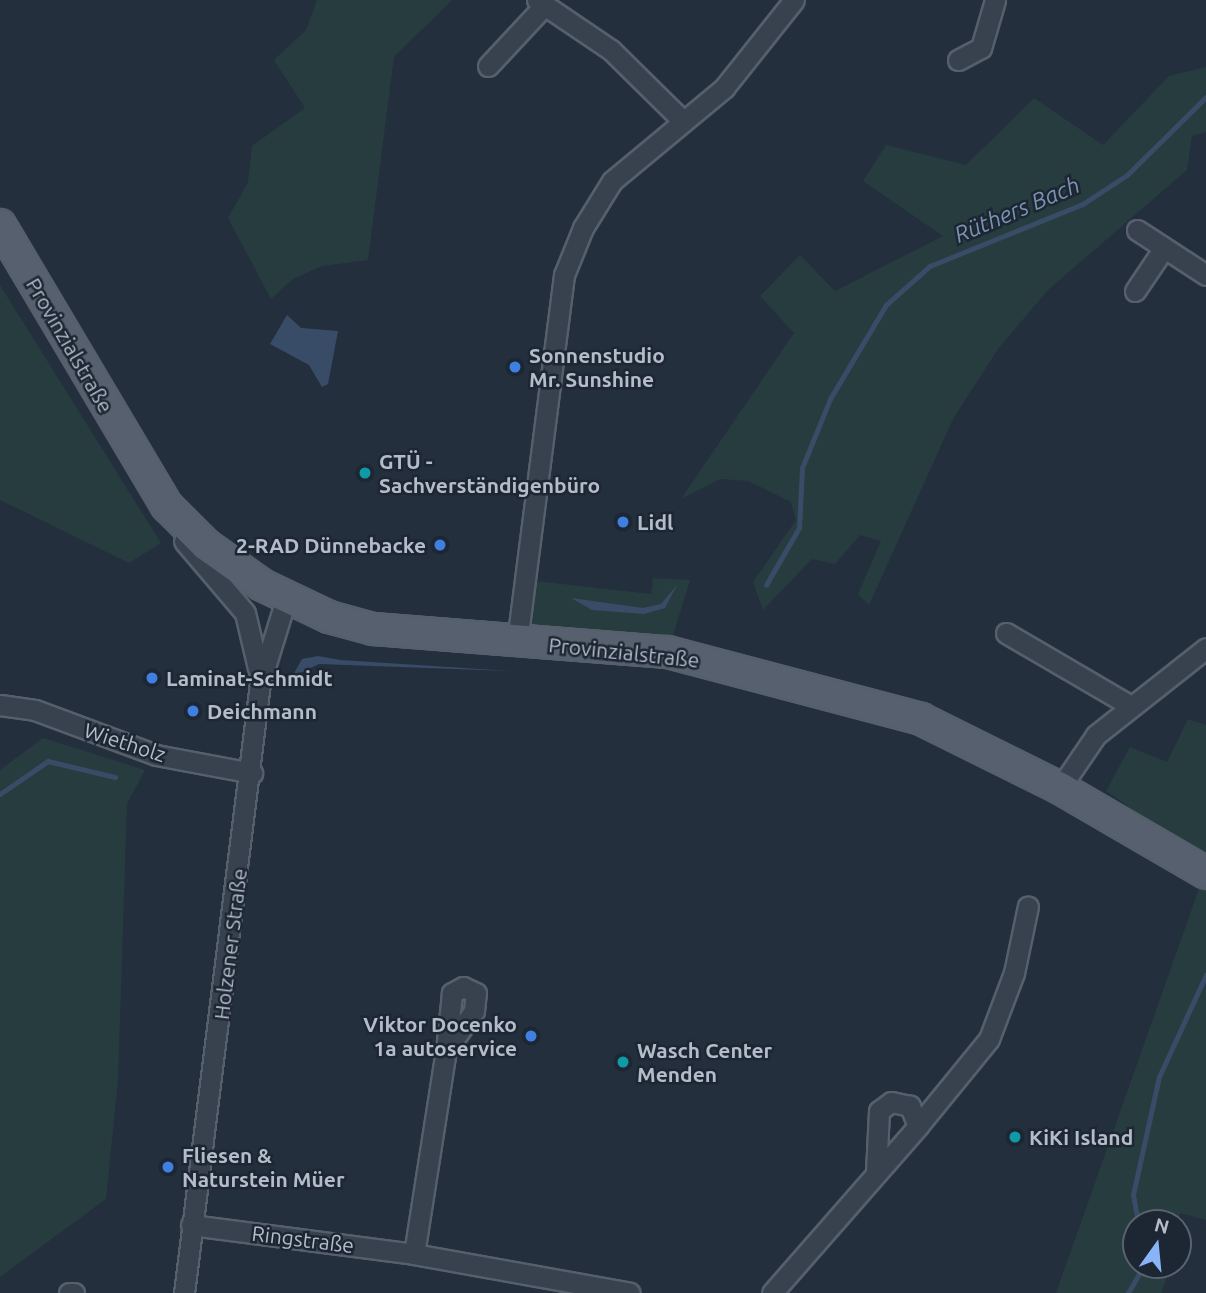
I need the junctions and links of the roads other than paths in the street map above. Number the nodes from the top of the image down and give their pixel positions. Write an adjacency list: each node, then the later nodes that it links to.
1 (794, 0): 6 (street)
2 (995, 0): 4 (street)
3 (540, 3): 5 (street); 6 (street)
4 (958, 60)
5 (488, 66)
6 (683, 121): 15 (street)
7 (0, 225): 12 (main road, Provinzialstraße)
8 (1137, 230): 9 (street)
9 (1164, 248): 10 (street); 11 (street)
10 (1206, 275)
11 (1135, 291)
12 (138, 466): 13 (main road, Provinzialstraße); 17 (street, Provinzialstraße)
13 (286, 598): 15 (main road, Provinzialstraße); 17 (street, Holzener Straße)
14 (1006, 634): 19 (street)
15 (517, 642): 21 (main road, Provinzialstraße)
16 (1206, 648): 19 (street)
17 (260, 683): 20 (street, Holzener Straße)
18 (0, 705): 20 (street, Wietholz)
19 (1131, 706): 21 (street)
20 (251, 773): 27 (street, Holzener Straße)
21 (1060, 788): 22 (main road, Provinzialstraße)
22 (1206, 873)
23 (1028, 906): 25 (street)
24 (446, 1050): 28 (street)
25 (918, 1126): 26 (street); 26 (street)
26 (876, 1173): 33 (street)
27 (191, 1225): 28 (street, Ringstraße); 31 (street, Holzener Straße)
28 (414, 1254): 32 (street, Ringstraße)
29 (69, 1293): 30 (street)
30 (74, 1293)
31 (184, 1293)
32 (629, 1293)
33 (772, 1293)

